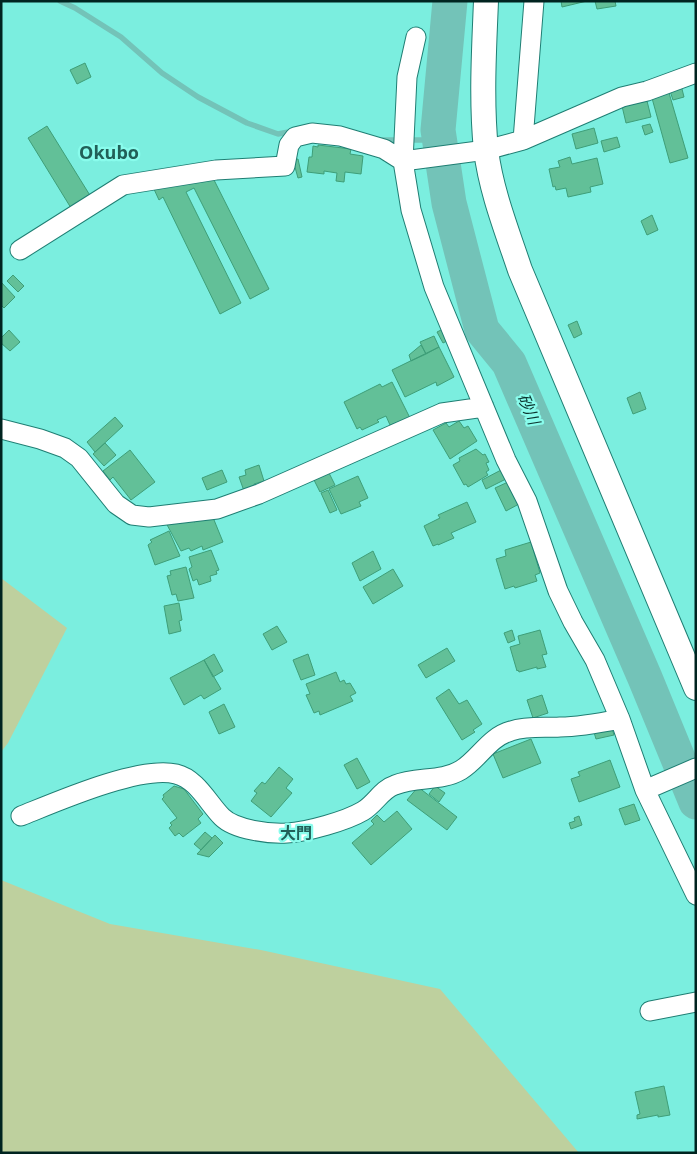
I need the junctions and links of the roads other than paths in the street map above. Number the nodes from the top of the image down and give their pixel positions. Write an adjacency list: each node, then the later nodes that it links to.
1 (486, 1): 7 (street)
2 (534, 1): 5 (street)
3 (416, 36): 6 (street)
4 (696, 73): 5 (street)
5 (523, 140): 7 (street)
6 (405, 151): 7 (street); 8 (street); 9 (street)
7 (480, 152): 11 (street)
8 (20, 250)
9 (484, 407): 10 (street); 12 (street)
10 (1, 429)
11 (696, 688)
12 (620, 720): 14 (street); 15 (street)
13 (696, 768): 14 (street)
14 (649, 788): 16 (street)
15 (21, 816)
16 (696, 895)
17 (696, 1002): 18 (street)
18 (650, 1011)

